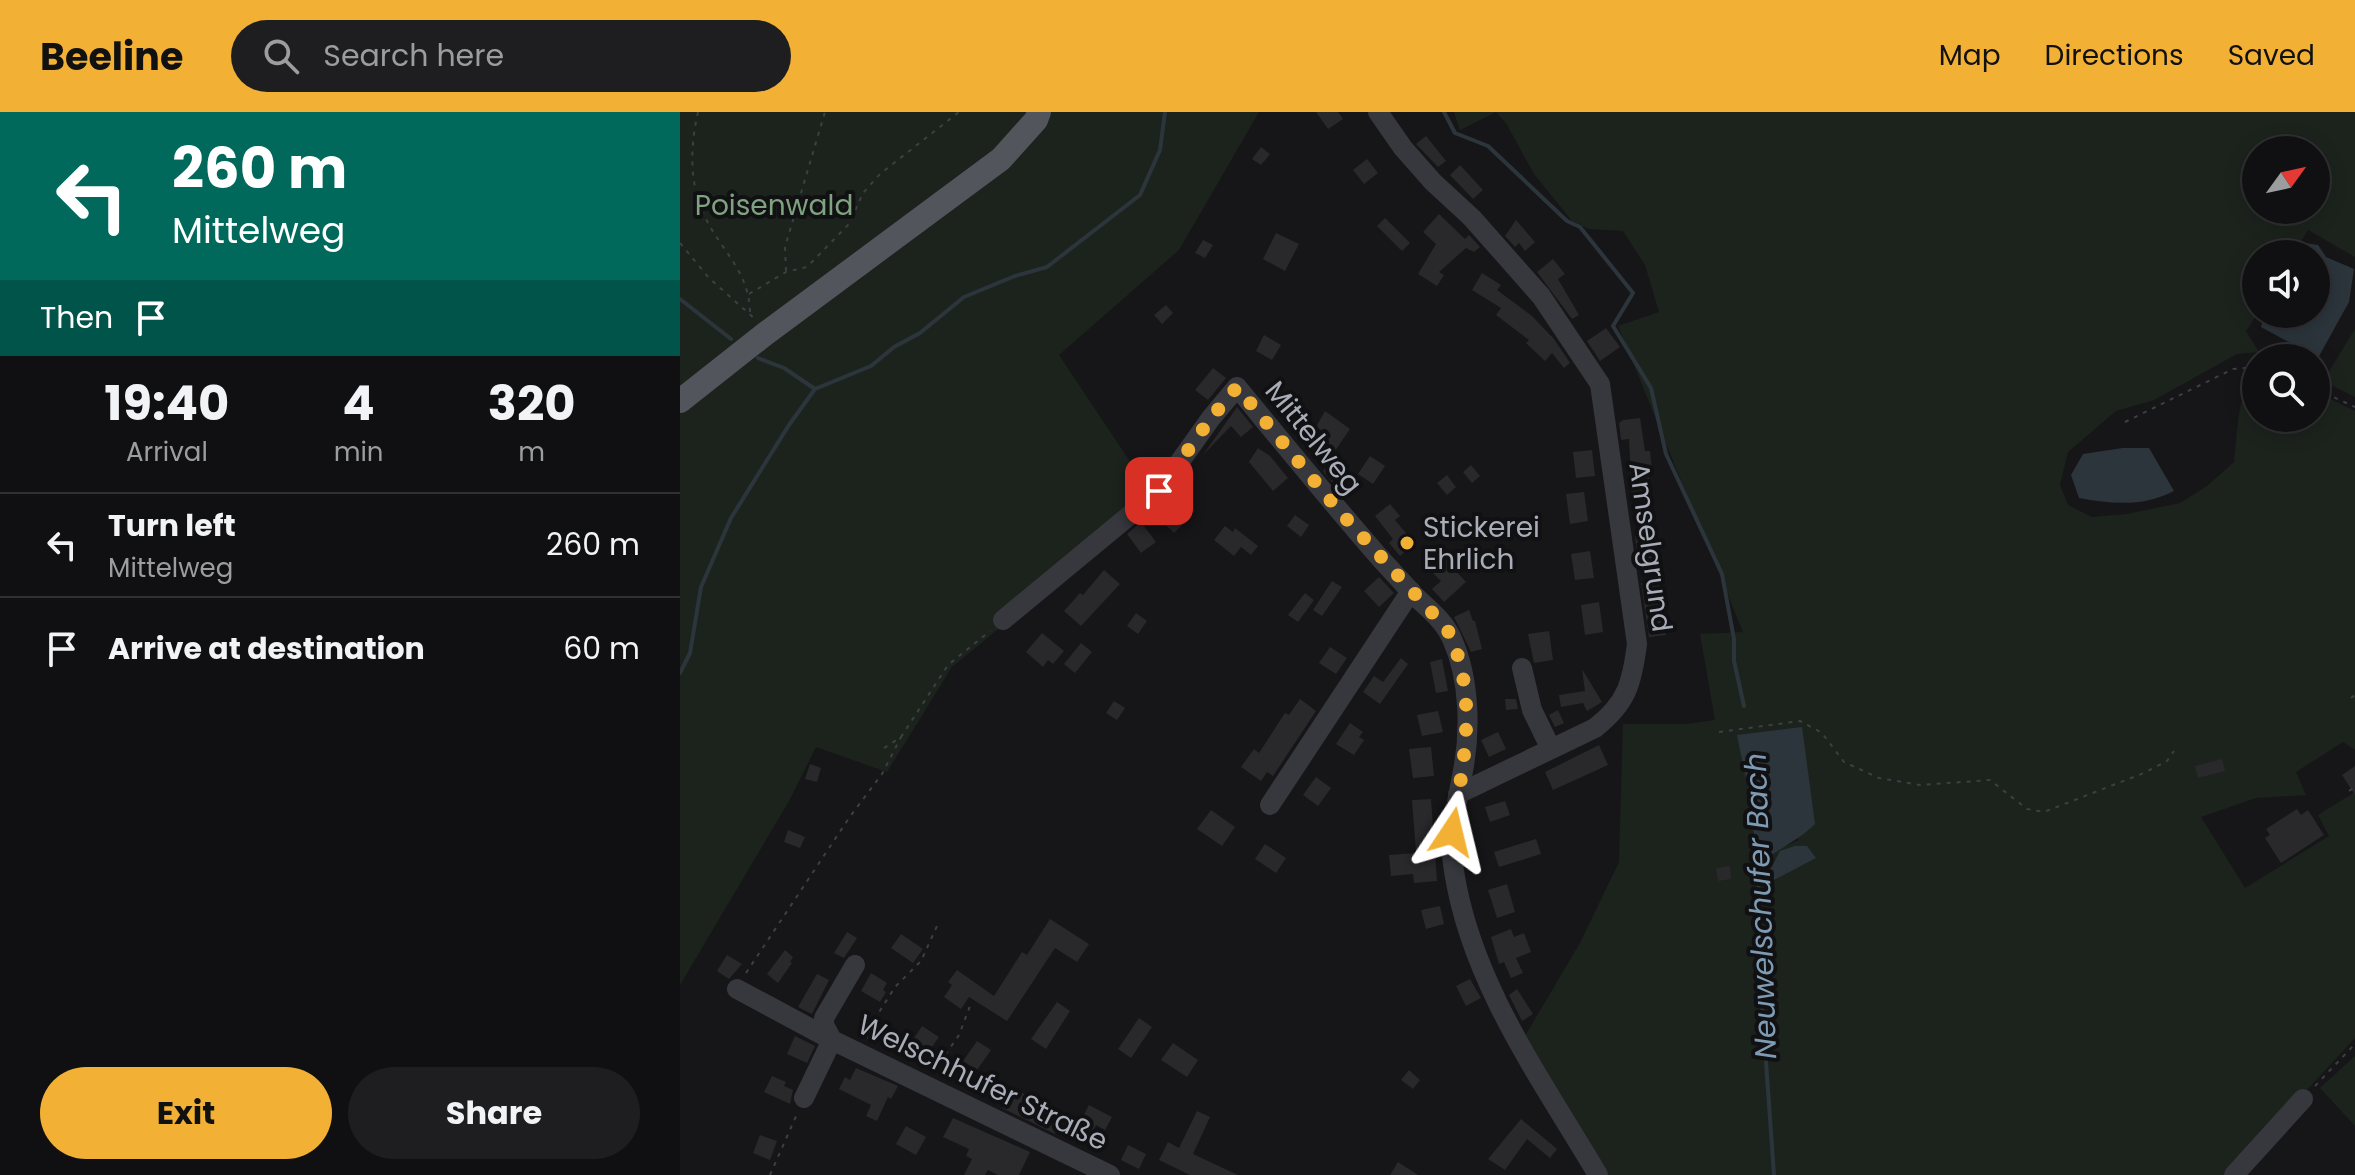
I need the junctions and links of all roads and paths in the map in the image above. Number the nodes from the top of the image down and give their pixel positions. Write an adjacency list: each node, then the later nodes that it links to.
1 (698, 112): 8 (path)
2 (825, 112): 7 (path)
3 (959, 112): 7 (path)
4 (1039, 112): 11 (main road)
5 (1378, 112): 22 (street, Amselgrund)
6 (680, 243): 8 (path)
7 (786, 272): 8 (path)
8 (749, 294)
9 (2242, 368): 13 (path)
10 (2330, 395): 12 (path)
11 (680, 401)
12 (2355, 407)
13 (2125, 422)
14 (1411, 591): 15 (street, Mittelweg); 26 (street, Mittelweg); 27 (street)
15 (1003, 620): 20 (path)
16 (1522, 668): 22 (street)
17 (2355, 695): 18 (path)
18 (2351, 698)
19 (1719, 732): 23 (path)
20 (901, 737): 21 (path); 30 (path)
21 (884, 748)
22 (1551, 749): 26 (street, Amselgrund)
23 (2174, 751)
24 (2355, 787): 25 (path)
25 (2349, 791)
26 (1458, 794): 41 (street)
27 (1270, 805)
28 (937, 926): 34 (path)
29 (855, 965): 32 (street)
30 (737, 989): 32 (street, Welschhufer Straße)
31 (970, 1006): 35 (path)
32 (832, 1040): 34 (street, Welschhufer Straße); 36 (street, Welschhufer Straße)
33 (2355, 1044): 37 (path)
34 (866, 1057): 35 (street, Welschhufer Straße)
35 (925, 1087): 40 (street, Welschhufer Straße)
36 (804, 1098)
37 (2303, 1099): 42 (street)
38 (793, 1125): 39 (path)
39 (770, 1175)
40 (1110, 1175)
41 (1598, 1175)
42 (2234, 1175)

